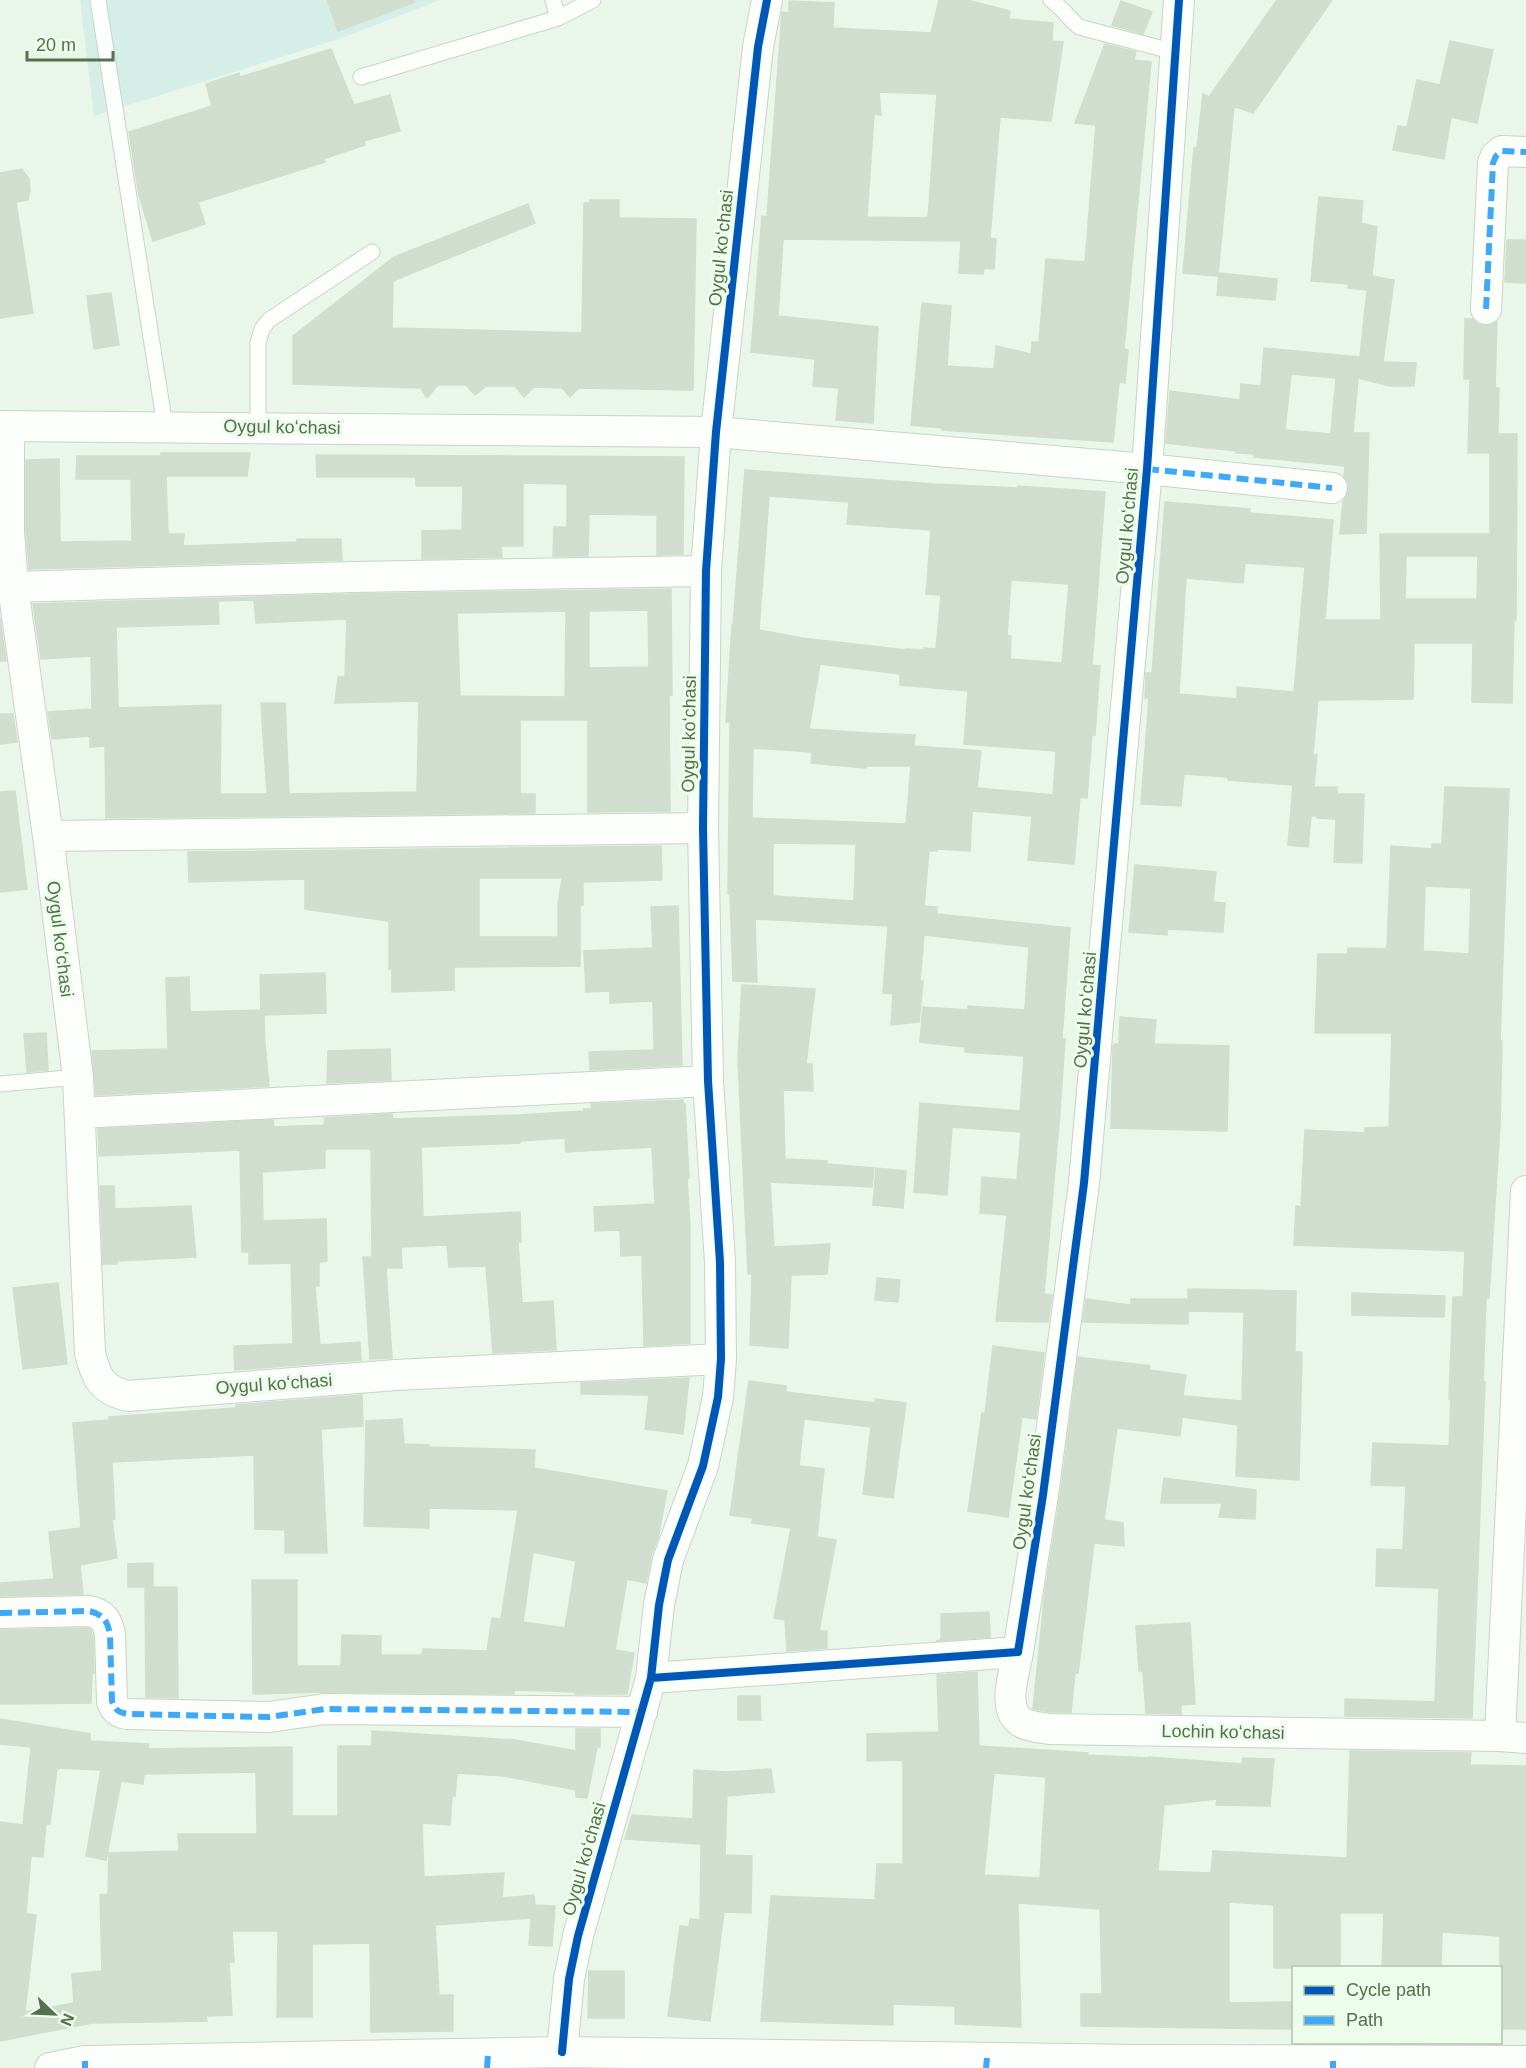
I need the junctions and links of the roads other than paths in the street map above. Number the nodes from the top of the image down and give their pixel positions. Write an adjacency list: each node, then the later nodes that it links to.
1 (98, 0): 14 (lane)
2 (553, 0): 7 (lane)
3 (593, 0): 7 (lane)
4 (767, 0): 16 (street, Oygul koʻchasi)
5 (1051, 0): 8 (lane)
6 (1179, 0): 8 (street, Oygul koʻchasi)
7 (558, 18): 9 (lane)
8 (1175, 52): 17 (street, Oygul koʻchasi)
9 (361, 77)
10 (1526, 152): 12 (street)
11 (372, 252): 15 (lane)
12 (1486, 309)
13 (5, 426): 14 (street, Oygul koʻchasi); 20 (street, Oygul koʻchasi)
14 (165, 426): 15 (street, Oygul koʻchasi)
15 (258, 427): 16 (street, Oygul koʻchasi)
16 (716, 432): 17 (street, Oygul koʻchasi); 19 (street, Oygul koʻchasi)
17 (1147, 469): 18 (street); 30 (street, Oygul koʻchasi)
18 (1332, 488)
19 (706, 571): 20 (street); 21 (street, Oygul koʻchasi)
20 (13, 587): 22 (street, Oygul koʻchasi)
21 (703, 828): 22 (street); 24 (street, Oygul koʻchasi)
22 (48, 836): 23 (street, Oygul koʻchasi)
23 (78, 1077): 25 (lane); 26 (street, Oygul koʻchasi)
24 (708, 1081): 26 (street); 28 (street, Oygul koʻchasi)
25 (0, 1084)
26 (80, 1113): 28 (street, Oygul koʻchasi)
27 (1526, 1191): 33 (street, Lochin koʻchasi)
28 (721, 1359): 31 (street, Oygul koʻchasi)
29 (0, 1613): 32 (street)
30 (1018, 1652): 31 (street); 33 (street, Lochin koʻchasi)
31 (651, 1678): 32 (street, Oygul koʻchasi)
32 (642, 1712): 34 (street, Oygul koʻchasi)
33 (1513, 1737)
34 (562, 2052): 35 (street); 37 (street)
35 (488, 2061): 40 (street)
36 (1526, 2061): 39 (street)
37 (987, 2063): 38 (street)
38 (1138, 2064): 39 (street)
39 (1333, 2064)
40 (85, 2065): 41 (street)
41 (50, 2068)

